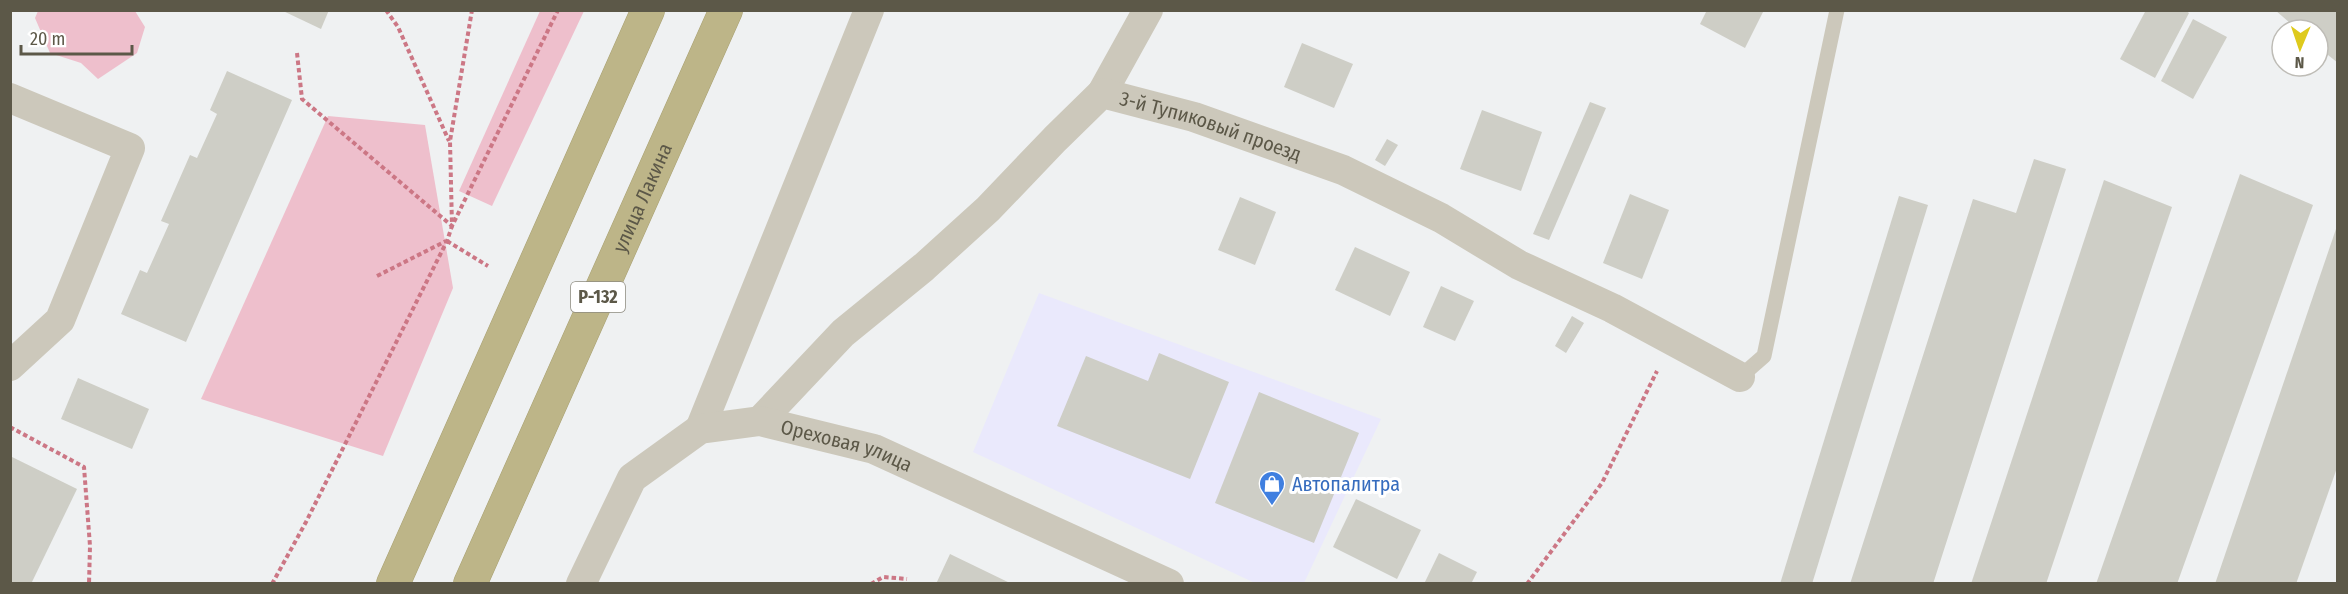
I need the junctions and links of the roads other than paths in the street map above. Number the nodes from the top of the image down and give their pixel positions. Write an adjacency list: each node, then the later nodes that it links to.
1 (648, 10): 12 (highway)
2 (726, 10): 13 (highway, улица Лакина / Р-132)
3 (869, 10): 11 (street)
4 (1148, 10): 6 (street)
5 (1838, 10): 9 (lane)
6 (1102, 93): 9 (street, 3-й Тупиковый проезд); 10 (street, 3-й Тупиковый проезд)
7 (10, 98): 8 (street)
8 (10, 366)
9 (1740, 376)
10 (760, 421): 11 (street, Ореховая улица); 15 (street, Ореховая улица)
11 (700, 429): 14 (street, Ореховая улица)
12 (393, 584)
13 (470, 584)
14 (581, 584)
15 (1169, 584)

